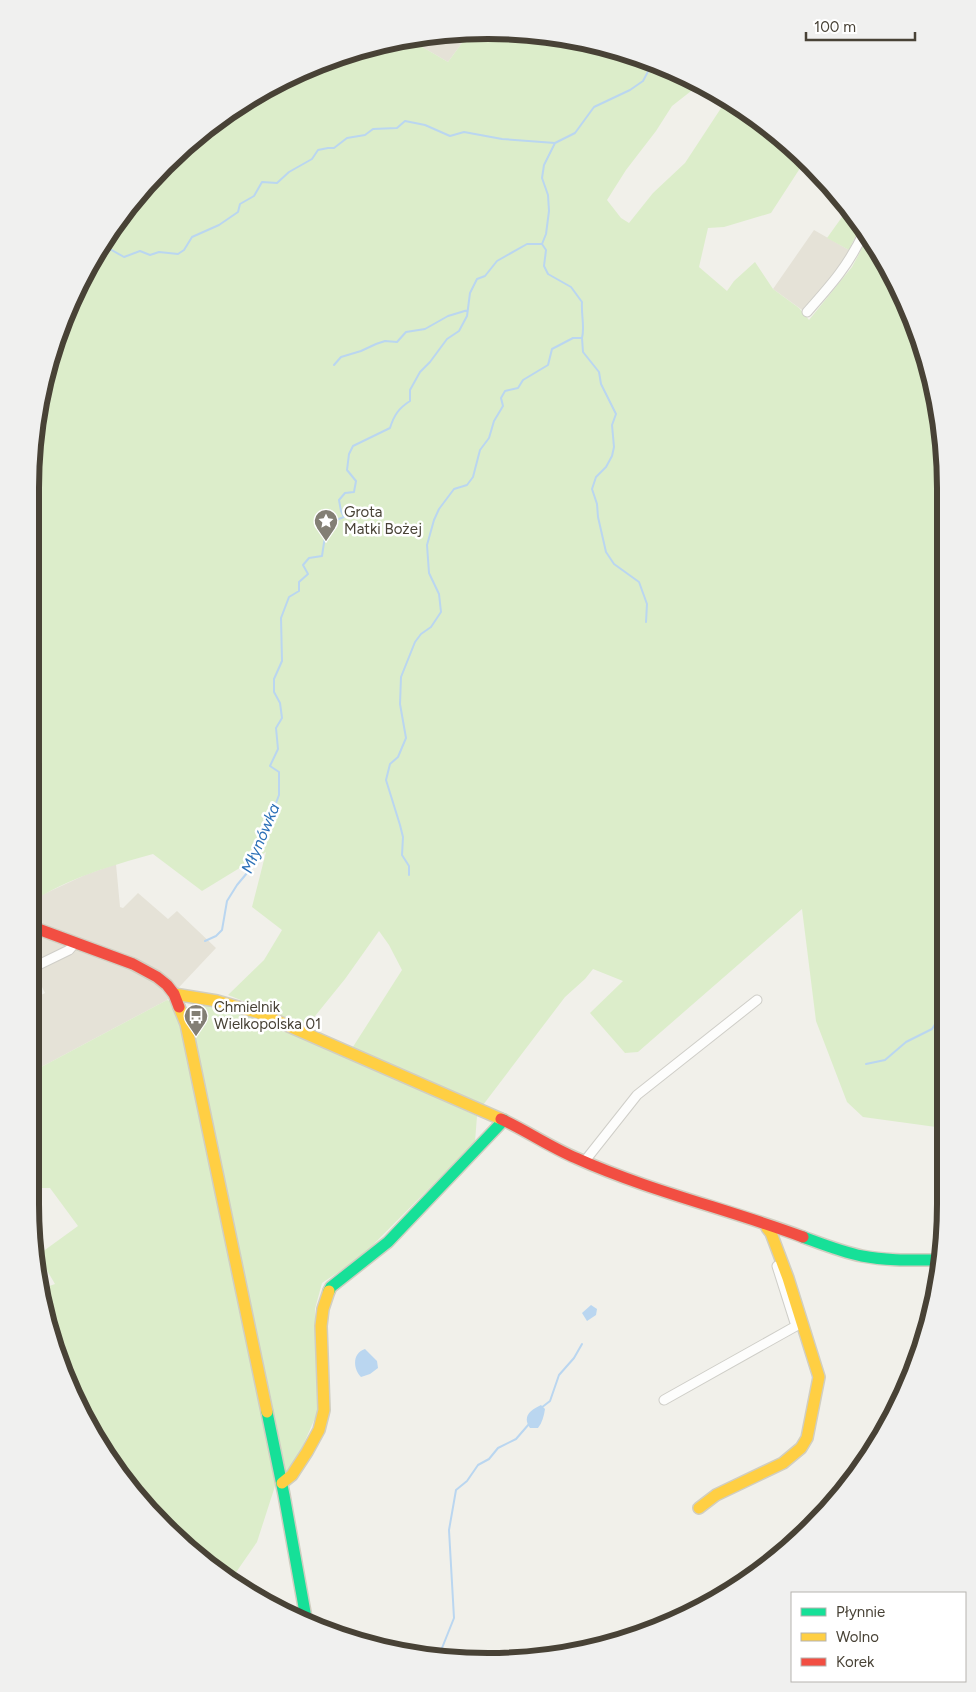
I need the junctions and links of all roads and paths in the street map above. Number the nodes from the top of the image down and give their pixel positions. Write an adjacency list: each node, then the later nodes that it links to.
1 (862, 237): 2 (street)
2 (807, 312)
3 (39, 929): 4 (street)
4 (75, 943): 5 (street); 6 (street)
5 (39, 965)
6 (174, 994): 8 (street); 13 (street)
7 (757, 1000): 9 (street)
8 (504, 1120): 9 (street); 13 (street)
9 (584, 1162): 10 (street)
10 (768, 1226): 11 (street); 12 (street); 14 (street)
11 (933, 1260)
12 (664, 1400)
13 (282, 1483): 15 (street)
14 (699, 1508)
15 (305, 1614)

